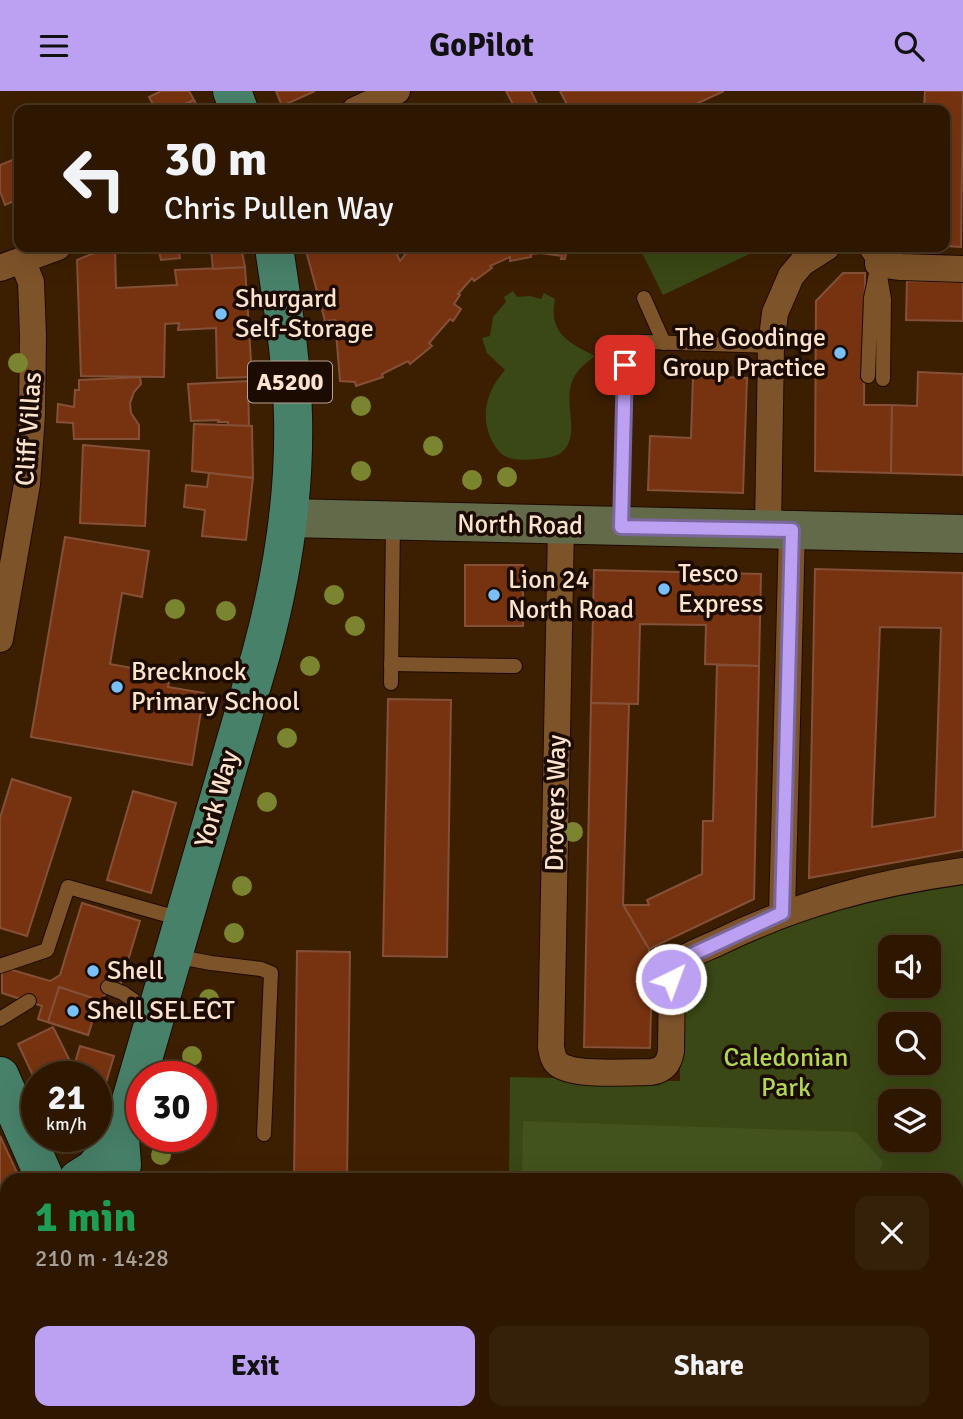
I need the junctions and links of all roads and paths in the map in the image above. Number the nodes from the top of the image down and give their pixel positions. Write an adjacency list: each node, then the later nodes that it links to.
1 (397, 91): 2 (street)
2 (366, 105)
3 (44, 252): 7 (street)
4 (275, 252): 14 (main road, York Way / A5200)
5 (819, 252): 11 (street)
6 (875, 255): 8 (street); 12 (lane); 13 (lane)
7 (11, 264): 20 (street, Cliff Villas)
8 (963, 268)
9 (644, 298): 10 (lane)
10 (664, 343): 11 (lane); 17 (lane)
11 (771, 346): 18 (street)
12 (868, 376)
13 (883, 379)
14 (288, 518): 15 (street, North Road); 26 (main road, York Way / A5200)
15 (393, 522): 16 (street, North Road); 21 (lane)
16 (561, 526): 17 (street, North Road); 25 (street, Drovers Way)
17 (621, 527): 18 (street, North Road)
18 (780, 530): 19 (street, North Road); 25 (street)
19 (963, 534)
20 (0, 639)
21 (391, 664): 22 (lane); 23 (lane)
22 (515, 667)
23 (391, 683)
24 (963, 871): 25 (street)
25 (782, 913)
26 (182, 919): 27 (main road, York Way / A5200); 28 (lane)
27 (173, 955): 31 (main road, York Way / A5200); 34 (lane)
28 (0, 966)
29 (108, 987): 31 (lane)
30 (29, 1001): 32 (lane)
31 (155, 1016): 35 (main road, York Way / A5200)
32 (0, 1019)
33 (0, 1076): 36 (main road)
34 (264, 1134)
35 (120, 1138): 37 (main road, A5200); 38 (main road, York Way / A5200)
36 (43, 1173)
37 (87, 1173)
38 (120, 1173)

